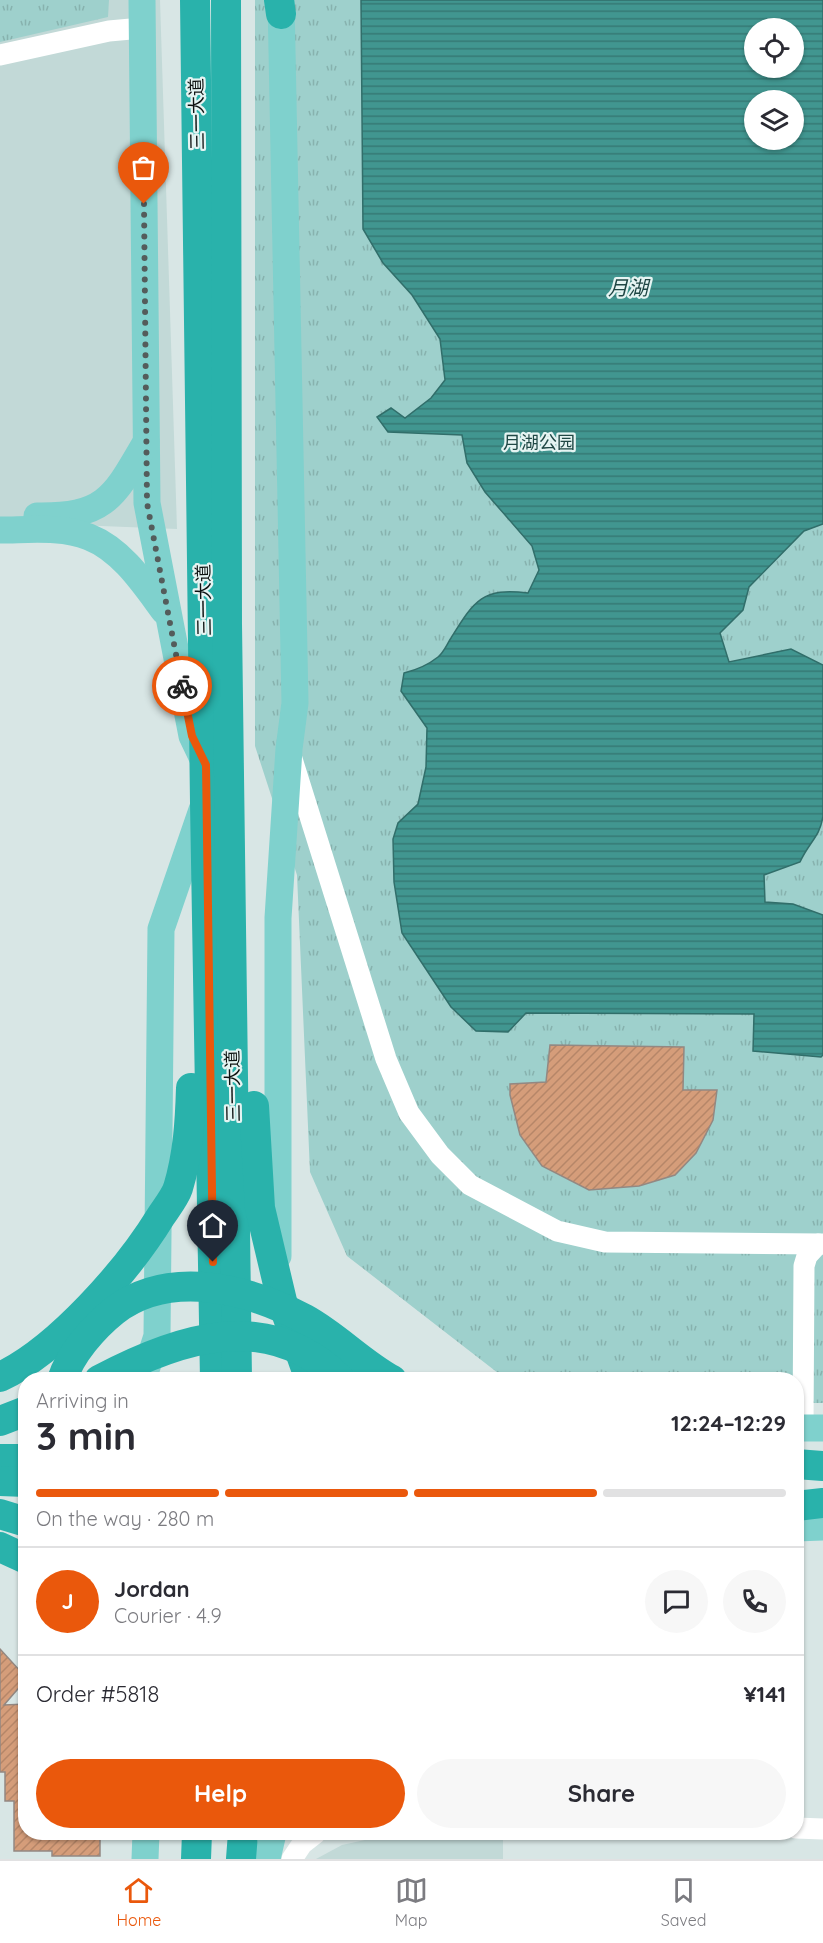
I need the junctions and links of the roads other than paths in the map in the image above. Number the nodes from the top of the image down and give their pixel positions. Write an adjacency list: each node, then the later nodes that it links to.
1 (142, 0): 5 (main road)
2 (195, 0): 12 (highway, 三一大道)
3 (226, 0): 15 (highway, 三一大道)
4 (280, 5): 11 (main road)
5 (142, 28): 6 (street); 7 (main road)
6 (0, 55)
7 (147, 441): 8 (main road); 10 (main road)
8 (0, 516)
9 (0, 530): 10 (main road)
10 (169, 618): 12 (main road)
11 (289, 749): 16 (street); 24 (main road)
12 (206, 765): 13 (highway, 三一大道)
13 (205, 802): 14 (highway, 三一大道); 21 (main road)
14 (206, 862): 22 (highway, 三一大道); 28 (highway)
15 (231, 927): 23 (highway, 三一大道); 25 (highway)
16 (784, 1244): 17 (street); 18 (street)
17 (821, 1244): 18 (street)
18 (804, 1266): 32 (street)
19 (66, 1372): 27 (highway)
20 (114, 1372): 26 (highway)
21 (144, 1372)
22 (215, 1372)
23 (237, 1372)
24 (307, 1372)
25 (308, 1372)
26 (333, 1372)
27 (381, 1372)
28 (0, 1377)
29 (18, 1414): 30 (highway)
30 (0, 1422): 31 (main road)
31 (18, 1423)
32 (807, 1428)
33 (0, 1459): 34 (highway)
34 (18, 1459)
35 (804, 1466): 36 (highway)
36 (823, 1467)
37 (0, 1481): 38 (highway)
38 (18, 1482)
39 (0, 1494): 40 (main road)
40 (18, 1495)
41 (804, 1495): 42 (highway)
42 (823, 1495)
43 (823, 1503): 44 (highway)
44 (804, 1505)
45 (0, 1514): 46 (highway)
46 (18, 1520)
47 (823, 1527): 48 (main road)
48 (804, 1528)
49 (0, 1547): 50 (highway)
50 (18, 1555)
51 (804, 1828): 52 (street)
52 (823, 1829)
53 (146, 1840): 60 (main road)
54 (181, 1840): 61 (highway)
55 (197, 1840): 62 (highway)
56 (224, 1840): 63 (highway)
57 (242, 1840): 64 (highway)
58 (271, 1840): 65 (main road)
59 (307, 1840): 66 (street)
60 (145, 1859)
61 (180, 1859)
62 (196, 1859)
63 (223, 1859)
64 (241, 1859)
65 (267, 1859)
66 (292, 1859)

